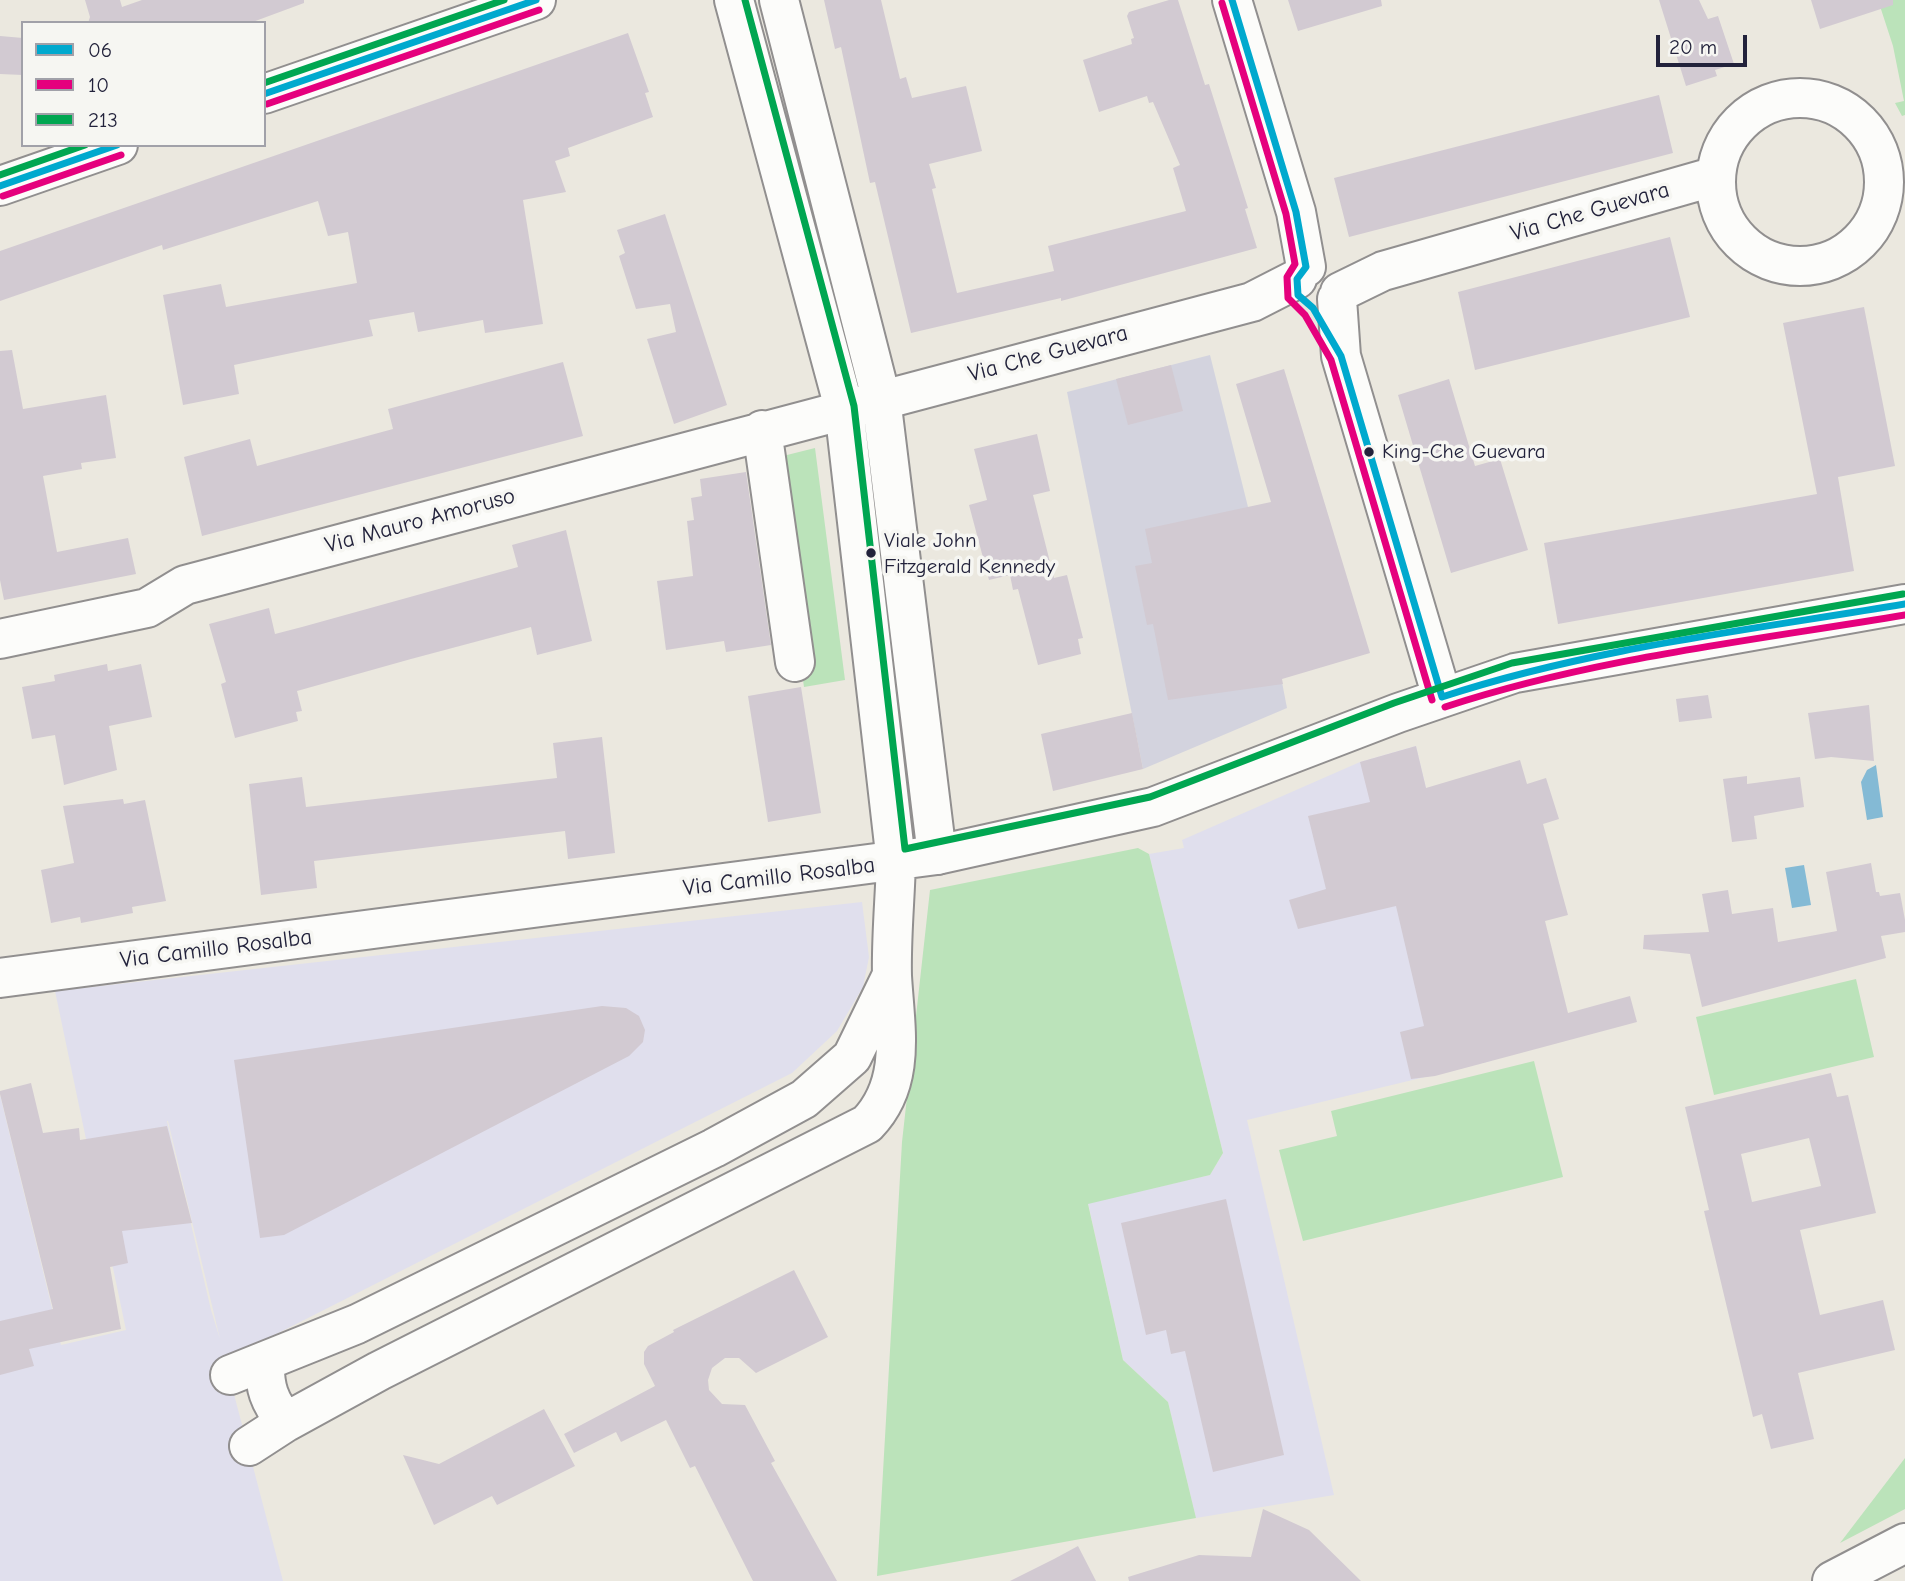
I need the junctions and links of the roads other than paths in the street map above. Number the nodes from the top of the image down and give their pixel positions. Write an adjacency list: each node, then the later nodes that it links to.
1 (536, 0): 5 (street)
2 (734, 0): 11 (street)
3 (779, 0): 10 (street)
4 (1233, 0): 9 (street)
5 (266, 93)
6 (112, 147): 8 (street)
7 (1716, 176): 7 (street); 9 (street, Via Che Guevara)
8 (0, 186)
9 (1320, 285): 10 (street, Via Che Guevara); 16 (street)
10 (881, 398): 11 (street, Via Che Guevara); 17 (street)
11 (844, 408): 12 (street, Via Mauro Amoruso); 18 (street)
12 (762, 430): 14 (street, Via Mauro Amoruso); 15 (street)
13 (1905, 604): 16 (street, Via Camillo Rosalba)
14 (0, 639)
15 (795, 662)
16 (1442, 697): 17 (street, Via Camillo Rosalba)
17 (937, 855): 18 (street, Via Camillo Rosalba)
18 (896, 862): 19 (street); 20 (street, Via Camillo Rosalba)
19 (892, 975): 21 (street); 22 (street)
20 (0, 978)
21 (714, 1147): 22 (street); 23 (street)
22 (735, 1191): 24 (street)
23 (550, 1230): 24 (street); 25 (street)
24 (572, 1273): 27 (street)
25 (356, 1324): 26 (street); 27 (street)
26 (265, 1362): 28 (street); 29 (street)
27 (379, 1371): 29 (street)
28 (230, 1375)
29 (286, 1422): 30 (street)
30 (249, 1446)
31 (1905, 1543): 32 (street)
32 (1832, 1581)

